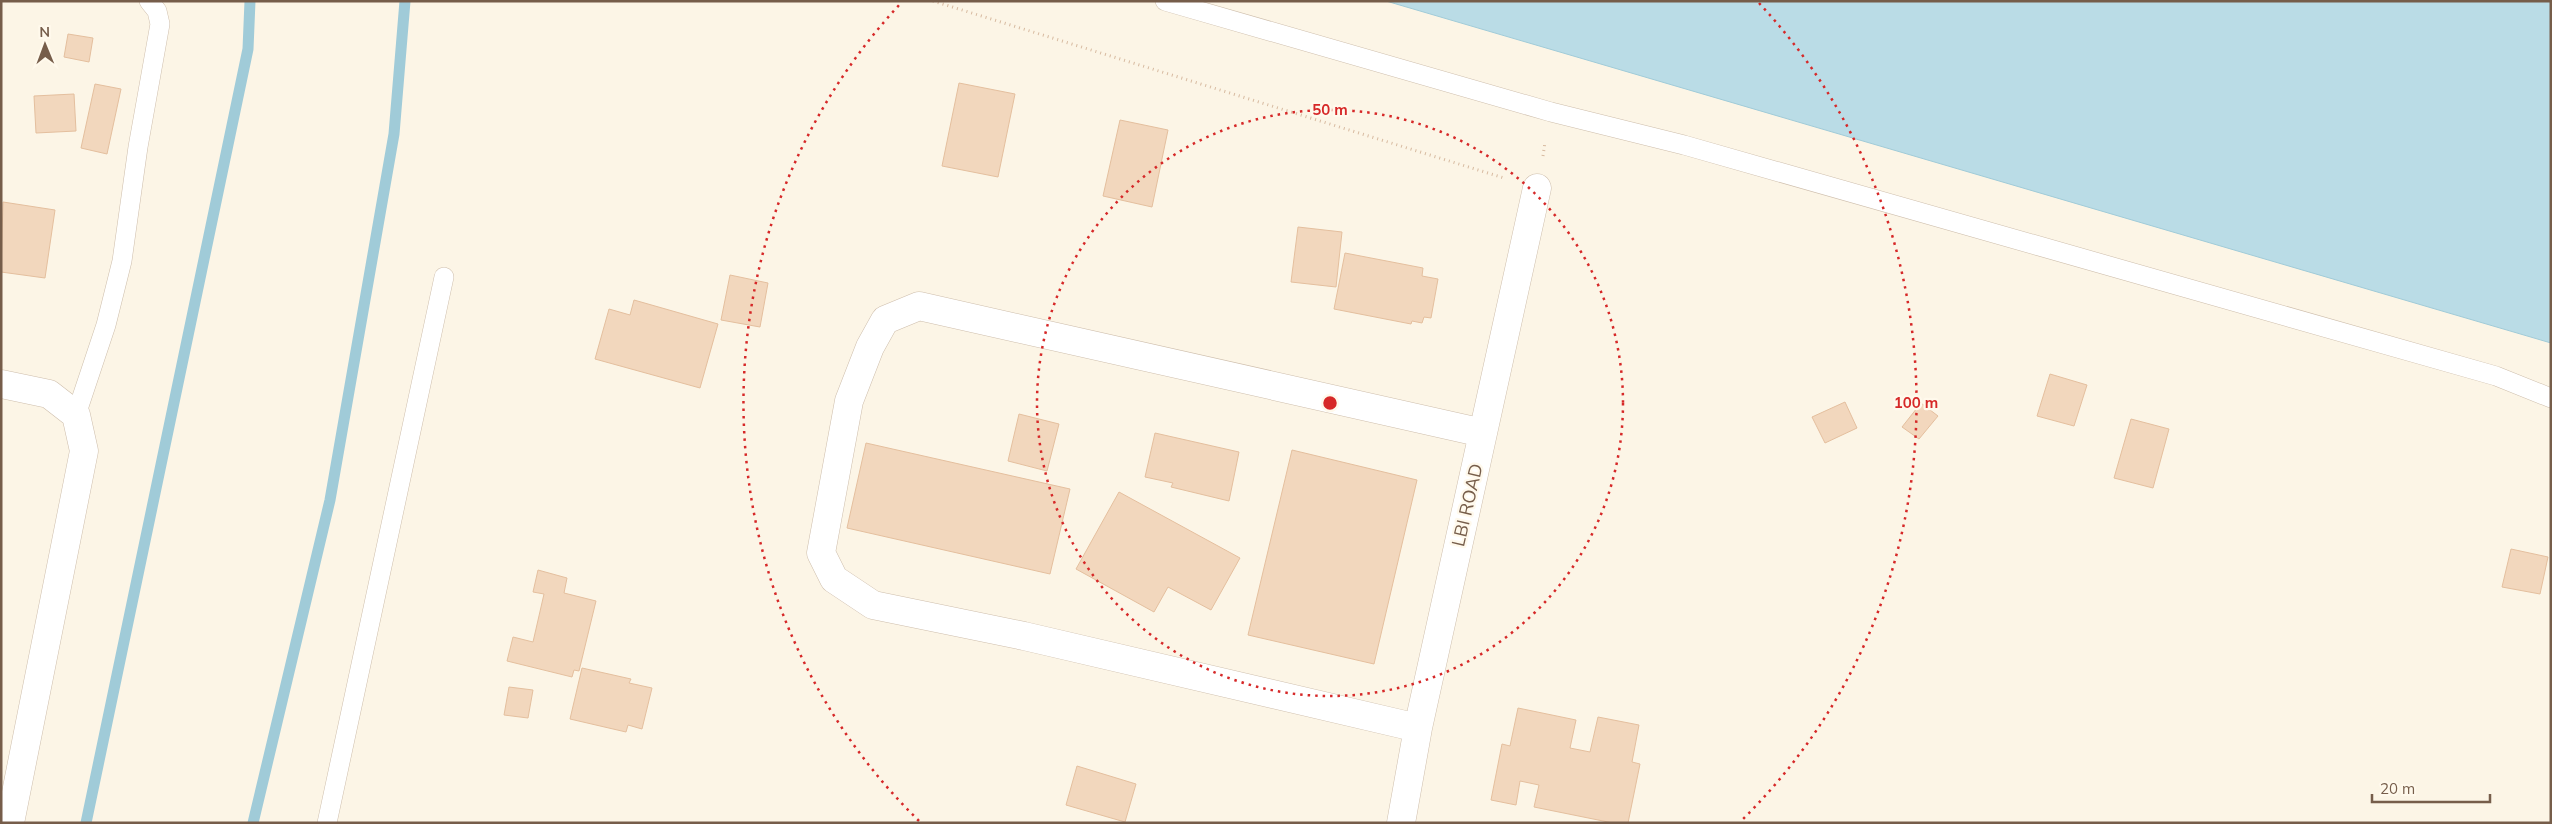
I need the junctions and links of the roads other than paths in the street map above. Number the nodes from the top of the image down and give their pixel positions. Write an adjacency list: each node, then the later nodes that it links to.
1 (149, 1): 7 (lane)
2 (1164, 1): 6 (lane)
3 (1537, 188): 8 (street, LBI ROAD)
4 (444, 277): 11 (lane)
5 (1, 384): 7 (street)
6 (2551, 398)
7 (76, 414): 10 (street)
8 (1483, 433): 9 (street, LBI ROAD); 9 (street)
9 (1418, 728): 12 (street, LBI ROAD)
10 (10, 823)
11 (327, 823)
12 (1401, 823)

